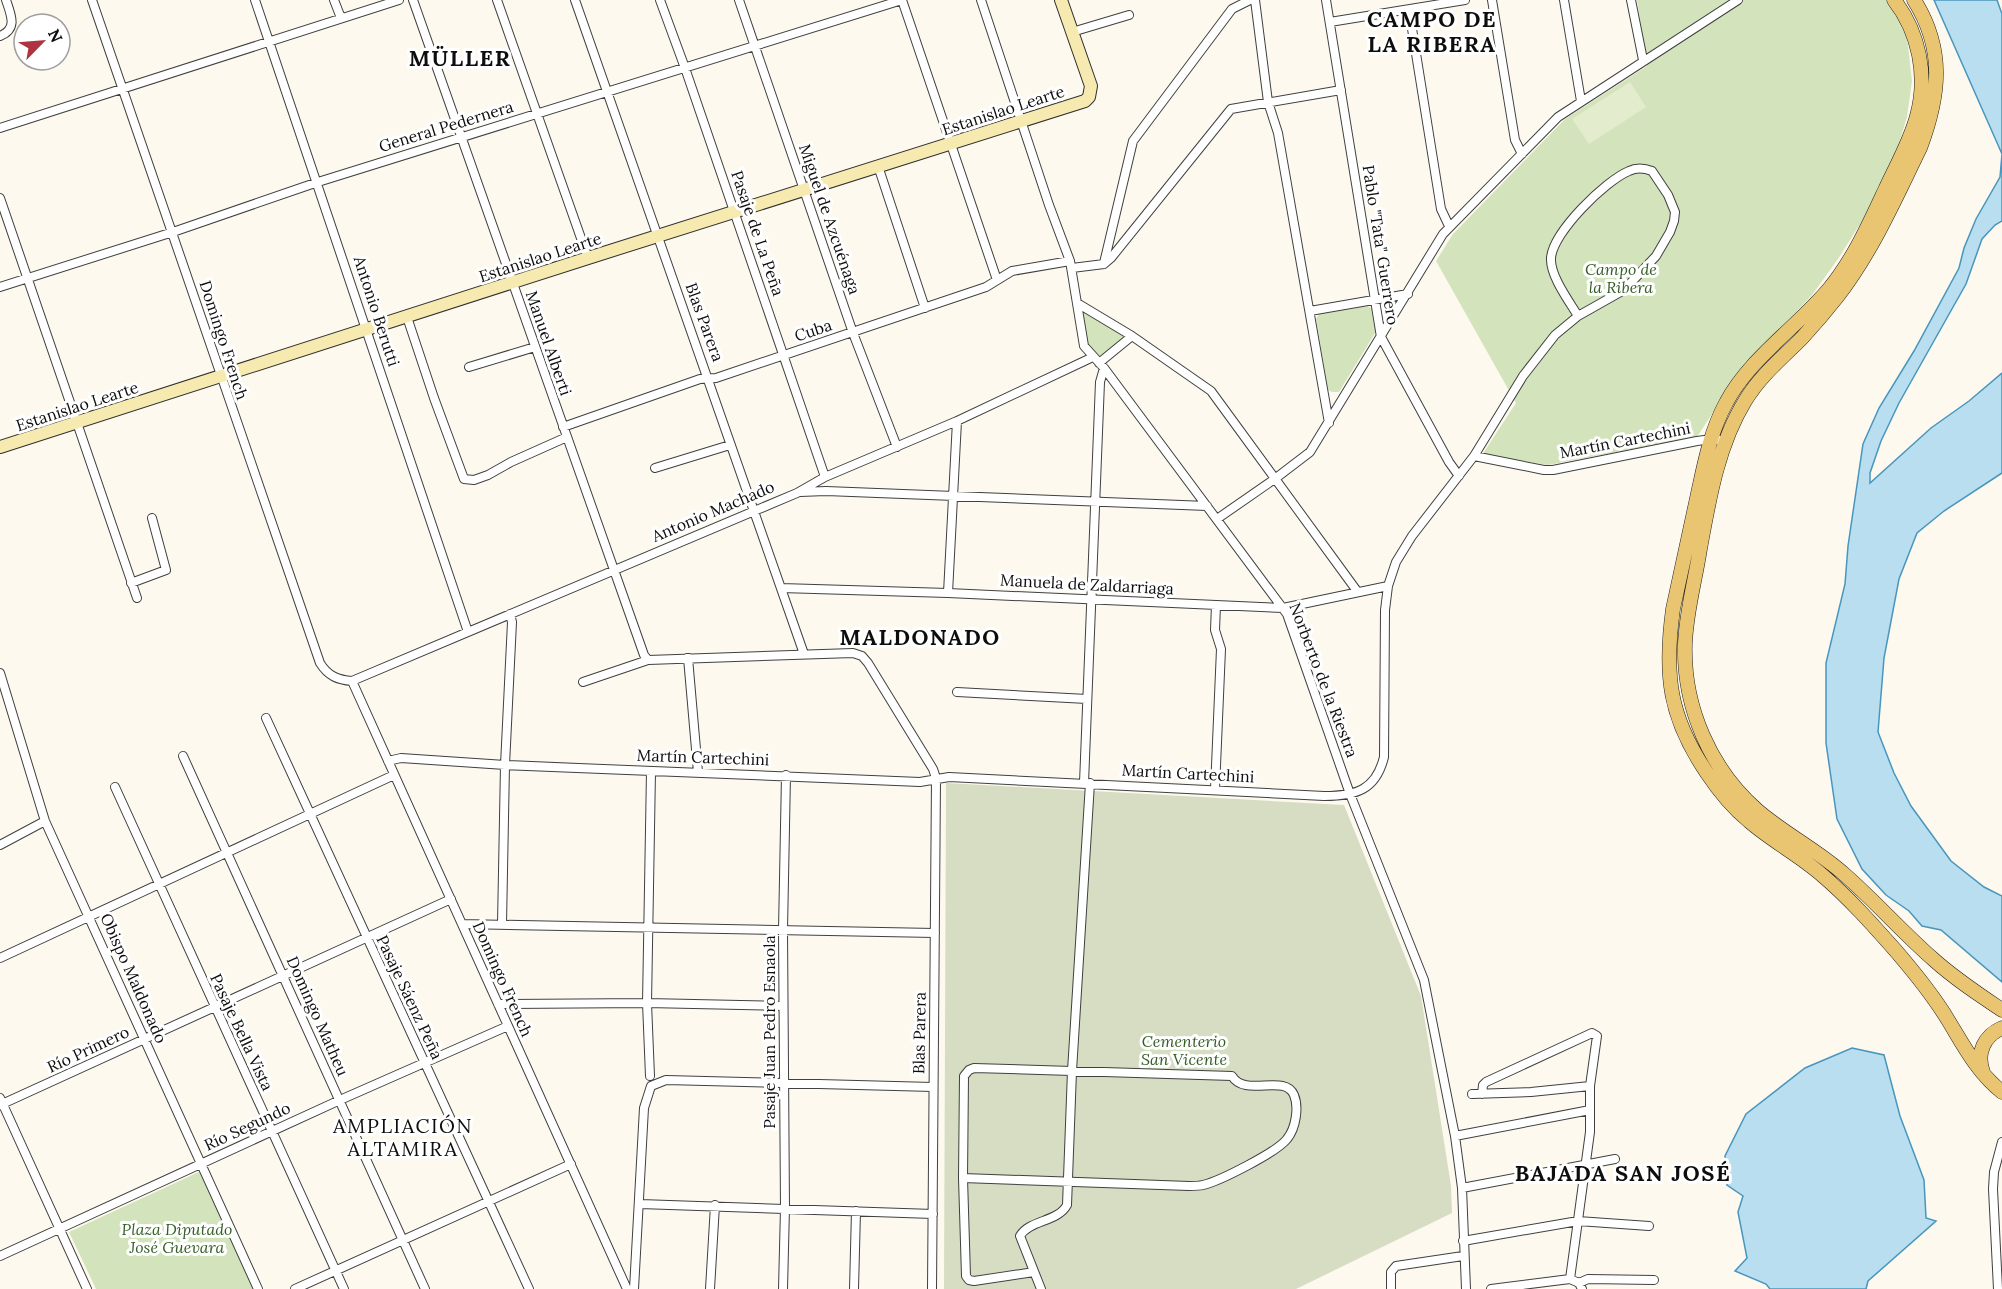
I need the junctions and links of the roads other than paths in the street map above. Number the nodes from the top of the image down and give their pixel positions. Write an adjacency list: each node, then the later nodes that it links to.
1 (6, 0): 30 (street)
2 (92, 0): 35 (street, Domingo French)
3 (255, 0): 31 (street, Antonio Berutti)
4 (334, 0): 27 (street)
5 (399, 0): 27 (street)
6 (413, 0): 43 (street, Manuel Alberti)
7 (497, 0): 40 (street)
8 (575, 0): 37 (street, Blas Parera)
9 (660, 0): 34 (street, Pasaje de La Peña)
10 (739, 0): 32 (street, Miguel de Azcuénaga)
11 (902, 0): 32 (street, General Pedernera); 44 (street)
12 (981, 0): 41 (street, Norberto de la Riestra)
13 (1061, 0): 29 (street)
14 (1250, 0): 24 (street)
15 (1255, 0): 39 (street)
16 (1326, 0): 28 (street, Pablo "Tata" Guerrero)
17 (1463, 0): 25 (street)
18 (1492, 0): 45 (street)
19 (1564, 0): 38 (street)
20 (1631, 0): 33 (street)
21 (1738, 0): 33 (street)
22 (1894, 0): 83 (main road)
23 (1914, 0): 84 (main road)
24 (1231, 4): 55 (street)
25 (1409, 10): 28 (street); 51 (street)
26 (1129, 15): 29 (street)
27 (341, 18): 31 (street)
28 (1330, 22): 36 (street, Pablo "Tata" Guerrero)
29 (1072, 32): 41 (street, Estanislao Learte)
30 (0, 36)
31 (270, 41): 35 (street); 47 (street, Antonio Berutti)
32 (755, 46): 34 (street, General Pedernera); 48 (street, Miguel de Azcuénaga)
33 (1643, 60): 38 (street)
34 (685, 68): 37 (street, General Pedernera); 50 (street, Pasaje de La Peña)
35 (122, 89): 42 (street); 52 (street, Domingo French)
36 (1341, 90): 39 (street); 62 (street, Pablo "Tata" Guerrero)
37 (607, 92): 40 (street, General Pedernera); 53 (street, Blas Parera)
38 (1581, 101): 45 (street)
39 (1268, 102): 55 (street); 65 (street)
40 (537, 114): 43 (street, General Pedernera); 54 (street)
41 (1022, 121): 44 (street, Estanislao Learte); 56 (street, Norberto de la Riestra)
42 (0, 128)
43 (461, 137): 47 (street, General Pedernera); 59 (street, Manuel Alberti)
44 (951, 144): 46 (street, Estanislao Learte); 58 (street)
45 (1522, 154): 51 (street)
46 (878, 166): 48 (street, Estanislao Learte); 64 (street)
47 (318, 182): 52 (street, General Pedernera); 68 (street, Antonio Berutti)
48 (804, 189): 50 (street, Estanislao Learte); 69 (street, Miguel de Azcuénaga)
49 (0, 198): 57 (street)
50 (734, 212): 53 (street, Estanislao Learte); 73 (street, Pasaje de La Peña)
51 (1449, 226): 61 (street)
52 (172, 232): 57 (street, General Pedernera); 76 (street, Domingo French)
53 (658, 236): 54 (street, Estanislao Learte); 77 (street, Blas Parera)
54 (588, 258): 59 (street, Estanislao Learte)
55 (1104, 264): 56 (street, Cuba)
56 (1071, 265): 58 (street, Cuba); 63 (street, Norberto de la Riestra)
57 (27, 279): 60 (street, General Pedernera); 80 (street)
58 (997, 280): 64 (street, Cuba)
59 (512, 283): 67 (street, Estanislao Learte); 72 (street, Manuel Alberti)
60 (0, 287)
61 (1408, 294): 62 (street); 71 (street)
62 (1375, 300): 65 (street); 71 (street, Pablo "Tata" Guerrero)
63 (1077, 303): 70 (street); 74 (street, Norberto de la Riestra)
64 (925, 308): 69 (street, Cuba)
65 (1310, 311): 79 (street)
66 (1578, 316): 66 (street); 88 (street)
67 (407, 317): 68 (street, Estanislao Learte); 82 (street)
68 (367, 329): 76 (street, Estanislao Learte); 111 (street, Antonio Berutti)
69 (853, 333): 73 (street, Cuba); 87 (street, Miguel de Azcuénaga)
70 (1132, 336): 74 (street, Antonio Machado); 92 (street)
71 (1381, 337): 79 (street); 90 (street, Pablo "Tata" Guerrero)
72 (535, 346): 75 (street); 81 (street, Manuel Alberti)
73 (783, 355): 77 (street, Cuba); 91 (street, Pasaje de La Peña)
74 (1098, 363): 78 (street, Antonio Machado); 95 (street); 96 (street, Norberto de la Riestra)
75 (469, 367)
76 (220, 376): 80 (street, Estanislao Learte); 116 (street, Domingo French)
77 (709, 378): 81 (street, Cuba); 85 (street, Blas Parera)
78 (957, 421): 87 (street, Antonio Machado); 94 (street)
79 (1329, 423): 92 (street)
80 (77, 424): 86 (street, Estanislao Learte); 101 (street)
81 (563, 427): 82 (street, Manuel Alberti)
82 (567, 437): 100 (street, Manuel Alberti)
83 (1712, 439): 84 (street, Martín Cartechini); 88 (street, Martín Cartechini); 160 (main road)
84 (1726, 441): 153 (main road)
85 (730, 445): 89 (street); 97 (street, Blas Parera)
86 (0, 447)
87 (897, 447): 91 (street, Antonio Machado)
88 (1474, 456): 90 (street, Martín Cartechini)
89 (655, 468)
90 (1459, 476): 102 (street, Martín Cartechini)
91 (825, 477): 93 (street, Antonio Machado)
92 (1276, 478): 99 (street); 104 (street)
93 (797, 493): 94 (street); 97 (street, Antonio Machado)
94 (953, 496): 95 (street); 105 (street)
95 (1096, 502): 96 (street); 107 (street)
96 (1207, 506): 99 (street, Norberto de la Riestra)
97 (753, 510): 100 (street, Antonio Machado); 103 (street, Blas Parera)
98 (152, 518): 101 (street)
99 (1217, 519): 109 (street, Norberto de la Riestra)
100 (614, 569): 110 (street, Antonio Machado); 114 (street, Manuel Alberti)
101 (131, 583): 106 (street)
102 (1388, 586): 104 (street, Manuela de Zaldarriaga); 133 (street, Martín Cartechini)
103 (781, 588): 105 (street, Manuela de Zaldarriaga); 112 (street, Blas Parera)
104 (1358, 591): 109 (street, Manuela de Zaldarriaga)
105 (948, 593): 107 (street, Manuela de Zaldarriaga)
106 (136, 598)
107 (1092, 600): 108 (street, Manuela de Zaldarriaga); 120 (street)
108 (1216, 605): 109 (street, Manuela de Zaldarriaga); 132 (street)
109 (1283, 608): 133 (street, Norberto de la Riestra)
110 (510, 614): 111 (street, Antonio Machado); 124 (street)
111 (468, 632): 117 (street, Antonio Machado)
112 (804, 654): 113 (street); 129 (street)
113 (688, 658): 114 (street); 126 (street)
114 (648, 660): 118 (street)
115 (0, 673): 135 (street, Obispo Maldonado)
116 (340, 680): 117 (street, Antonio Machado)
117 (352, 681): 123 (street, Domingo French)
118 (583, 682)
119 (957, 692): 120 (street)
120 (1087, 699): 130 (street)
121 (266, 717): 134 (street, Pasaje Sáenz Peña)
122 (183, 756): 137 (street, Domingo Matheu)
123 (388, 761): 124 (street, Martín Cartechini); 127 (street, Domingo French)
124 (505, 765): 125 (street, Martín Cartechini); 142 (street)
125 (651, 771): 126 (street, Martín Cartechini); 143 (street)
126 (698, 772): 128 (street, Martín Cartechini)
127 (394, 775): 134 (street); 139 (street, Domingo French)
128 (786, 775): 129 (street, Martín Cartechini); 144 (street, Pasaje Juan Pedro Esnaola)
129 (936, 778): 130 (street, Martín Cartechini); 145 (street, Blas Parera)
130 (1087, 783): 132 (street, Martín Cartechini); 158 (street)
131 (115, 787): 138 (street, Pasaje Bella Vista)
132 (1215, 789): 133 (street, Martín Cartechini)
133 (1350, 794): 169 (street, Norberto de la Riestra)
134 (310, 815): 137 (street); 146 (street, Pasaje Sáenz Peña)
135 (45, 821): 136 (street); 140 (street, Obispo Maldonado)
136 (0, 845)
137 (228, 853): 138 (street); 148 (street, Domingo Matheu)
138 (159, 885): 140 (street); 152 (street, Pasaje Bella Vista)
139 (451, 899): 141 (street, Domingo French); 146 (street, Río Primero)
140 (90, 916): 147 (street); 156 (street, Obispo Maldonado)
141 (462, 924): 142 (street); 150 (street, Domingo French)
142 (501, 924): 143 (street)
143 (649, 927): 144 (street); 149 (street)
144 (783, 930): 145 (street); 151 (street, Pasaje Juan Pedro Esnaola)
145 (935, 933): 163 (street, Blas Parera)
146 (367, 938): 148 (street, Río Primero); 157 (street, Pasaje Sáenz Peña)
147 (0, 958)
148 (283, 976): 152 (street, Río Primero); 165 (street, Domingo Matheu)
149 (646, 1003): 150 (street); 151 (street); 159 (street)
150 (498, 1004): 154 (street, Domingo French)
151 (783, 1006): 161 (street, Pasaje Juan Pedro Esnaola)
152 (214, 1008): 156 (street, Río Primero); 168 (street, Pasaje Bella Vista)
153 (2002, 1010)
154 (508, 1026): 157 (street, Río Segundo); 173 (street, Domingo French)
155 (2002, 1028): 160 (main road)
156 (145, 1039): 166 (street, Río Primero); 172 (street, Obispo Maldonado)
157 (424, 1064): 165 (street, Río Segundo); 178 (street, Pasaje Sáenz Peña)
158 (1072, 1071): 175 (street); 176 (street); 176 (street)
159 (651, 1081): 161 (street); 179 (street)
160 (1989, 1081): 164 (main road)
161 (784, 1083): 163 (street); 181 (street, Pasaje Juan Pedro Esnaola)
162 (1590, 1086): 162 (street); 167 (street)
163 (933, 1087): 183 (street, Blas Parera)
164 (2002, 1092)
165 (340, 1100): 168 (street, Río Segundo); 187 (street, Domingo Matheu)
166 (1, 1102): 186 (street)
167 (1590, 1110): 169 (street); 174 (street)
168 (272, 1132): 172 (street, Río Segundo); 191 (street, Pasaje Bella Vista)
169 (1455, 1136): 177 (street, Norberto de la Riestra)
170 (2002, 1142): 211 (street)
171 (1615, 1159): 174 (street)
172 (202, 1164): 186 (street, Río Segundo); 196 (street, Obispo Maldonado)
173 (571, 1164): 178 (street); 201 (street, Domingo French)
174 (1585, 1165): 177 (street); 184 (street)
175 (963, 1178): 176 (street); 192 (street)
176 (1068, 1181): 192 (street)
177 (1462, 1188): 188 (street, Norberto de la Riestra)
178 (489, 1200): 187 (street); 200 (street, Pasaje Sáenz Peña)
179 (640, 1204): 180 (street); 202 (street)
180 (715, 1205): 181 (street); 203 (street)
181 (785, 1208): 182 (street); 204 (street, Pasaje Juan Pedro Esnaola)
182 (856, 1211): 183 (street); 205 (street)
183 (933, 1214): 206 (street, Blas Parera)
184 (1578, 1221): 185 (street); 188 (street); 194 (street)
185 (1649, 1226)
186 (60, 1229): 189 (street, Río Segundo); 195 (street)
187 (403, 1240): 191 (street); 199 (street, Domingo Matheu)
188 (1463, 1241): 190 (street, Norberto de la Riestra)
189 (0, 1256)
190 (1464, 1256): 208 (street); 209 (street, Norberto de la Riestra)
191 (336, 1270): 197 (street); 198 (street, Pasaje Bella Vista)
192 (1034, 1272): 207 (street)
193 (1654, 1280): 194 (street)
194 (1577, 1283): 210 (street)
195 (87, 1289)
196 (258, 1289)
197 (295, 1289)
198 (344, 1289)
199 (425, 1289)
200 (530, 1289)
201 (627, 1289)
202 (634, 1289)
203 (710, 1289)
204 (783, 1289)
205 (854, 1289)
206 (932, 1289)
207 (1041, 1289)
208 (1391, 1289)
209 (1466, 1289)
210 (1491, 1289)
211 (1998, 1289)

